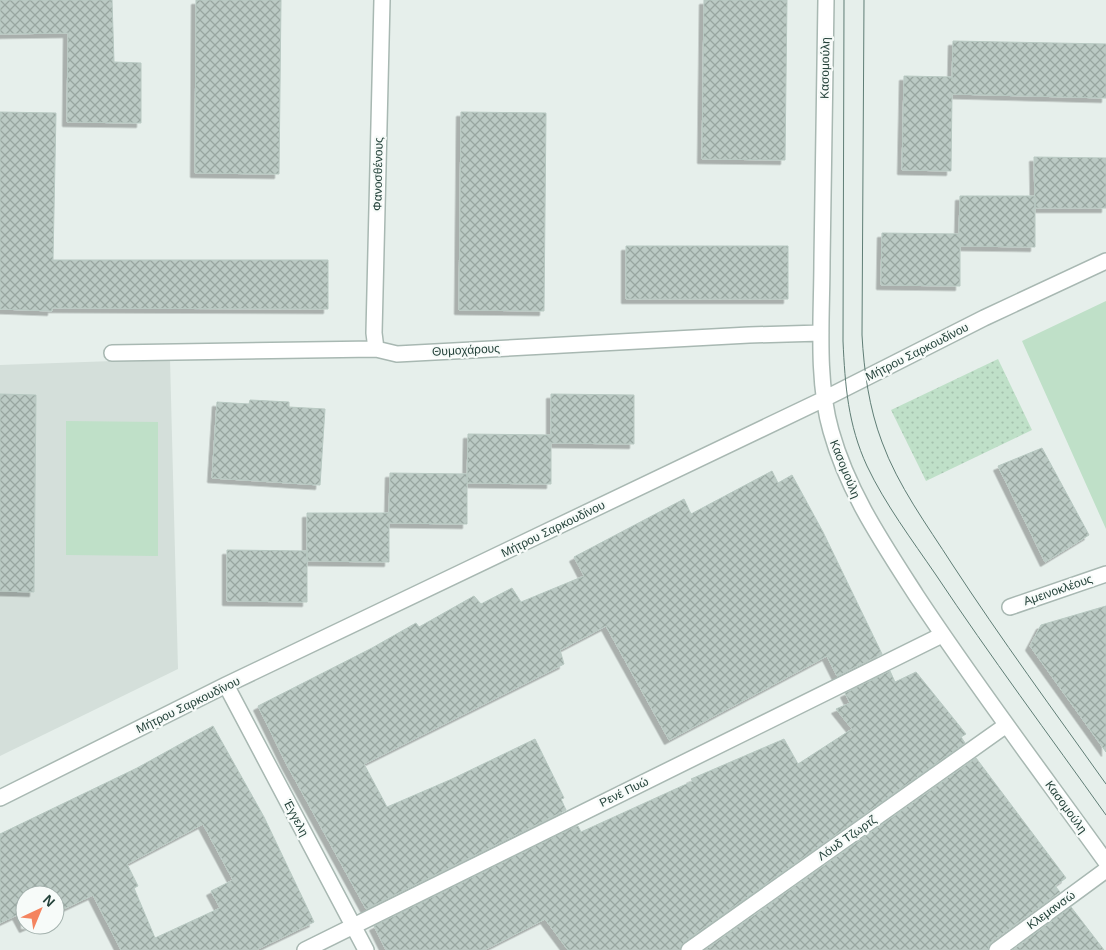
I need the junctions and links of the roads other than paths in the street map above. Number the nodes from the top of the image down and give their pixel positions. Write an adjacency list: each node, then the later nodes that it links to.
1 (382, 0): 5 (street, Φανοσθένους)
2 (826, 0): 4 (street, Κασομούλη)
3 (1106, 261): 7 (street, Μήτρου Σαρκουδίνου)
4 (821, 333): 5 (street, Θυμοχάρους); 7 (street, Κασομούλη)
5 (376, 349): 6 (street, Θυμοχάρους)
6 (112, 353)
7 (824, 398): 10 (street, Κασομούλη); 11 (street, Μήτρου Σαρκουδίνου)
8 (1106, 574): 9 (street, Αμεινοκλέους)
9 (1010, 607)
10 (942, 634): 12 (street, Κασομούλη); 16 (street, Ρενέ Πυώ)
11 (226, 685): 13 (street, Μήτρου Σαρκουδίνου); 16 (street, Έγγελη)
12 (1006, 726): 14 (street, Κασομούλη); 19 (street, Λόυδ Τζωρτζ)
13 (0, 798)
14 (1106, 862)
15 (1106, 870): 20 (street, Κλεμανσώ)
16 (353, 926): 17 (street, Ρενέ Πυώ); 18 (street, Έγγελη)
17 (306, 950)
18 (366, 950)
19 (689, 950)
20 (997, 950)

